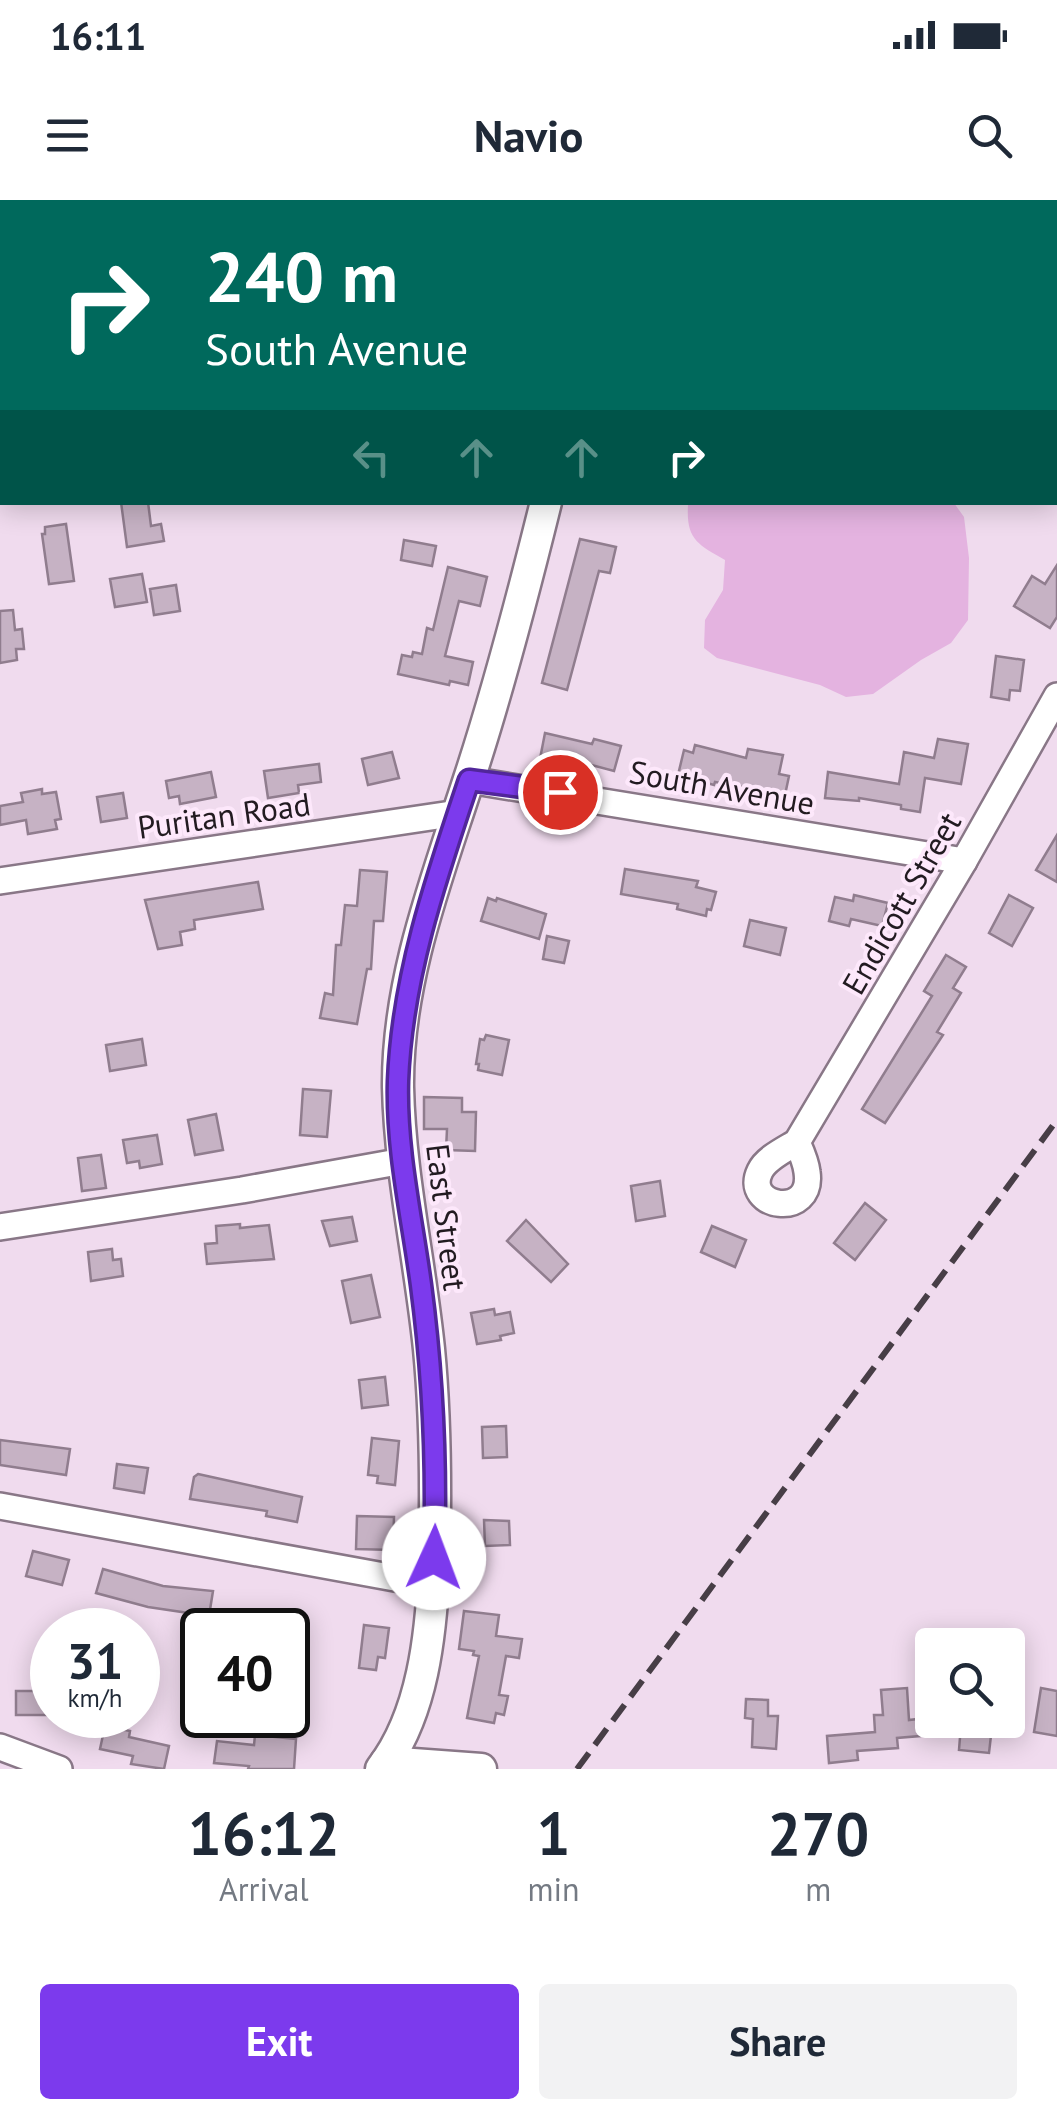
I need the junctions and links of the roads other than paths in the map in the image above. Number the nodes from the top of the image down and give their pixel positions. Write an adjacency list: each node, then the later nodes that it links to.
1 (545, 505): 3 (street, East Street)
2 (1057, 696): 5 (street, Endicott Street)
3 (469, 780): 4 (street, East Street); 5 (street, South Avenue)
4 (458, 813): 6 (street, Puritan Road); 8 (street, East Street)
5 (964, 861): 7 (street, Endicott Street)
6 (0, 881)
7 (797, 1142)
8 (403, 1161): 9 (street); 11 (street, East Street)
9 (0, 1227)
10 (0, 1506): 11 (street)
11 (433, 1585): 13 (street, East Street)
12 (0, 1747): 14 (street)
13 (384, 1766): 15 (street)
14 (58, 1769)
15 (480, 1769)

